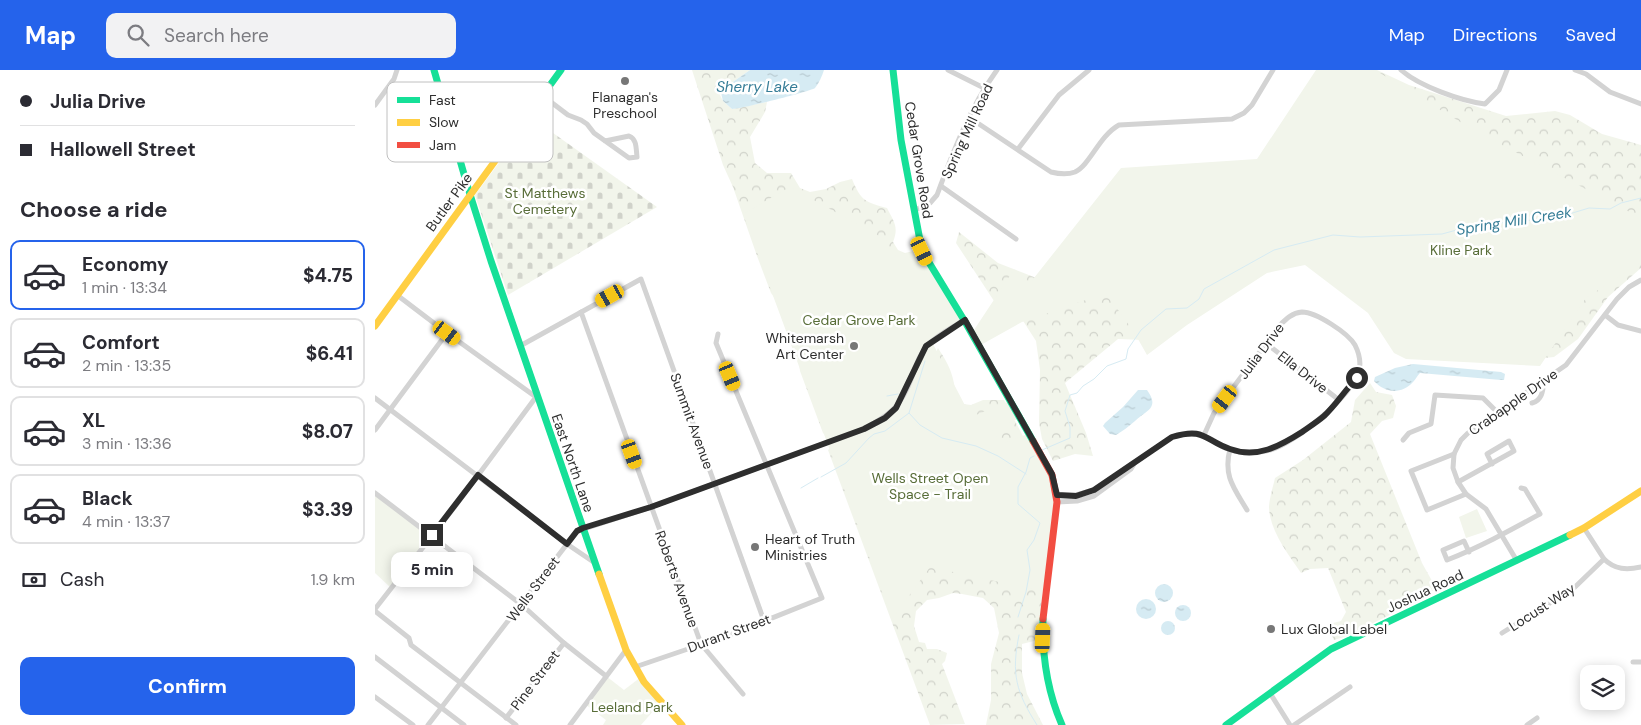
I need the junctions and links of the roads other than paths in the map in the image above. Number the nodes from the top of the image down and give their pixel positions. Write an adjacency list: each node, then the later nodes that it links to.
1 (397, 70): 11 (street)
2 (561, 70): 12 (street, Butler Pike)
3 (893, 70): 25 (street, Cedar Grove Road)
4 (949, 70): 13 (street)
5 (997, 70): 13 (street, Spring Mill Road)
6 (1089, 70): 20 (street)
7 (1273, 70): 20 (street)
8 (1401, 70): 9 (street)
9 (1507, 70)
10 (1575, 70): 16 (street)
11 (392, 82)
12 (553, 82)
13 (984, 88): 18 (street, Spring Mill Road)
14 (387, 89): 17 (street)
15 (553, 104): 19 (street)
16 (1641, 104)
17 (375, 105)
18 (970, 118): 20 (street); 23 (street, Spring Mill Road)
19 (605, 141): 19 (street)
20 (1019, 149)
21 (461, 162): 24 (street, East North Lane)
22 (494, 162): 24 (street, Butler Pike)
23 (941, 186): 25 (street, Spring Mill Road); 26 (street)
24 (470, 194): 28 (street, Butler Pike); 37 (street, East North Lane)
25 (915, 210): 31 (street, Cedar Grove Road)
26 (1016, 239)
27 (1641, 280): 30 (street, Crabapple Drive)
28 (397, 295): 32 (street, Butler Pike); 34 (street)
29 (581, 312): 37 (street); 54 (street, Summit Avenue); 60 (street, Roberts Avenue)
30 (1605, 315): 33 (street); 38 (street, Crabapple Drive)
31 (965, 320): 50 (street, Wells Street); 59 (street, Cedar Grove Road)
32 (375, 326)
33 (1641, 331)
34 (447, 333): 39 (street); 43 (street)
35 (718, 334): 50 (street)
36 (1267, 344): 41 (street, Ella Drive); 41 (street, Julia Drive); 46 (street, Julia Drive)
37 (520, 346): 39 (street, East North Lane)
38 (1544, 380): 42 (street); 44 (street, Crabapple Drive)
39 (536, 396): 52 (street); 62 (street, East North Lane)
40 (375, 398): 43 (street)
41 (1339, 400): 48 (street, Julia Drive)
42 (1532, 403)
43 (390, 410): 45 (street); 52 (street)
44 (1498, 413): 47 (street); 49 (street, Crabapple Drive)
45 (375, 430)
46 (1204, 435): 48 (street, Julia Drive); 59 (street)
47 (1403, 440)
48 (1230, 450): 61 (street)
49 (1453, 454): 53 (street); 58 (street)
50 (767, 464): 54 (street, Wells Street); 74 (street, Durant Street)
51 (1492, 464): 51 (street); 53 (street)
52 (478, 475): 64 (street); 66 (street)
53 (1458, 482): 58 (street)
54 (715, 483): 60 (street, Wells Street); 74 (street, Summit Avenue)
55 (1521, 488): 65 (street)
56 (1641, 491): 63 (street, Joshua Road)
57 (375, 493): 64 (street)
58 (1466, 494): 65 (street)
59 (1057, 498): 98 (street, Cedar Grove Road)
60 (651, 507): 62 (street, Wells Street); 77 (street, Roberts Avenue)
61 (1247, 510)
62 (583, 528): 66 (street, Wells Street); 70 (street, East North Lane)
63 (1583, 528): 68 (street); 69 (street, Joshua Road)
64 (432, 535): 72 (street); 73 (street)
65 (1502, 535): 67 (street); 69 (street)
66 (567, 544): 70 (street); 72 (street, Wells Street)
67 (1469, 552): 67 (street)
68 (1603, 559): 71 (street); 75 (street, Locust Way)
69 (1517, 561): 86 (street, Joshua Road)
70 (596, 564): 78 (street, East North Lane)
71 (1641, 568)
72 (521, 605): 76 (street); 84 (street, Wells Street)
73 (375, 610): 84 (street)
74 (764, 621): 77 (street, Durant Street)
75 (1502, 633)
76 (564, 643): 83 (street); 90 (street, Pine Street)
77 (701, 644): 82 (street, Durant Street); 87 (street, Roberts Avenue)
78 (626, 650): 82 (street, East North Lane); 83 (street)
79 (375, 657): 89 (street)
80 (1633, 662): 81 (street)
81 (1641, 662)
82 (635, 667): 92 (street, East North Lane)
83 (606, 676): 97 (street)
84 (461, 682): 89 (street, Wells Street); 90 (street)
85 (1350, 687): 101 (street)
86 (1270, 693): 99 (street, Joshua Road); 100 (street)
87 (743, 694)
88 (375, 697): 93 (street)
89 (442, 708): 94 (street, Wells Street); 95 (street)
90 (506, 718): 96 (street)
91 (1537, 718): 102 (street)
92 (678, 723)
93 (413, 725)
94 (428, 725)
95 (464, 725)
96 (516, 725)
97 (570, 725)
98 (1062, 725)
99 (1226, 725)
100 (1290, 725)
101 (1294, 725)
102 (1527, 725)

